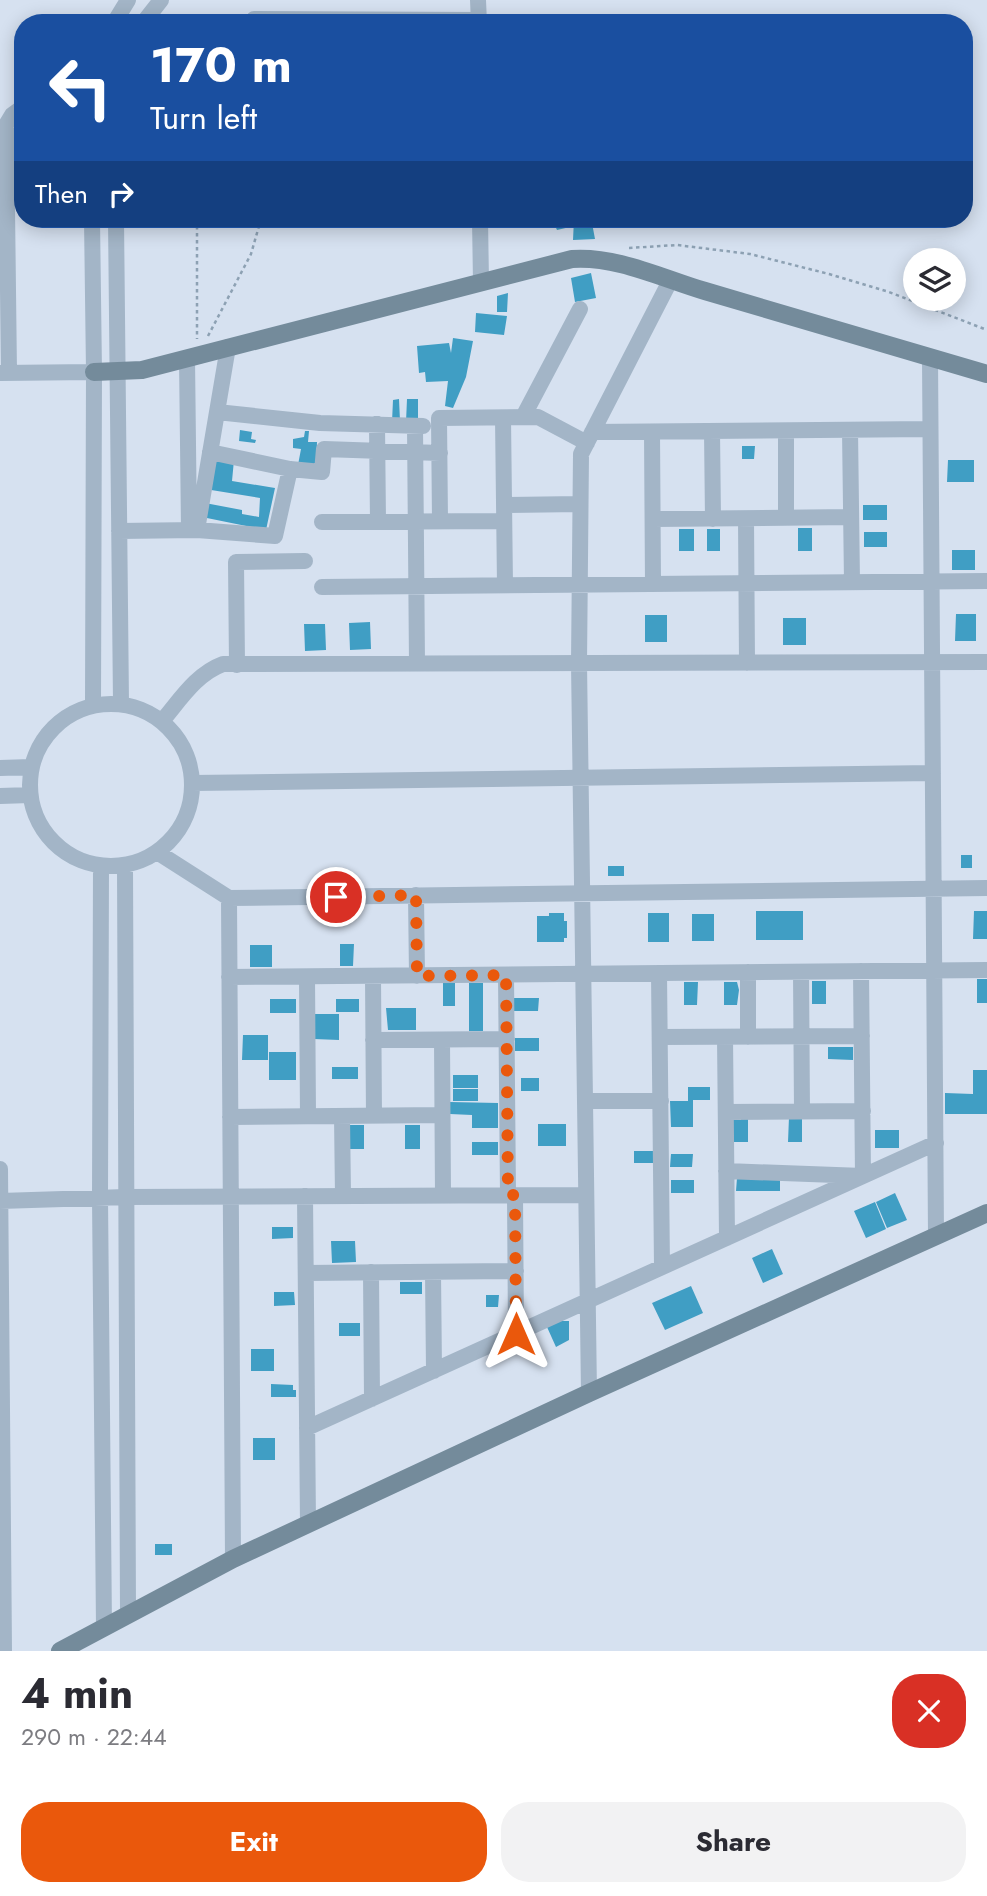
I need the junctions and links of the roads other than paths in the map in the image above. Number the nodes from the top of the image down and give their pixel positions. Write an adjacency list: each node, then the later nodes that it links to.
1 (161, 0): 2 (street)
2 (150, 14)
3 (14, 114): 15 (street)
4 (92, 228): 13 (street)
5 (116, 228): 14 (street)
6 (480, 228): 8 (street)
7 (670, 281): 8 (street); 12 (street); 28 (street)
8 (481, 282): 10 (street)
9 (580, 309): 18 (street)
10 (228, 347): 11 (street); 17 (street)
11 (192, 357): 14 (street); 45 (street)
12 (930, 357): 16 (street); 23 (street)
13 (94, 372): 14 (street); 15 (street); 64 (street)
14 (117, 372): 46 (street)
15 (4, 373)
16 (987, 374)
17 (217, 412): 20 (street); 30 (street)
18 (523, 417): 19 (street); 28 (street)
19 (503, 418): 22 (street); 35 (street)
20 (377, 424): 21 (street); 29 (street)
21 (415, 426): 22 (street); 31 (street)
22 (439, 427): 32 (street)
23 (930, 429): 25 (street); 48 (street)
24 (786, 430): 25 (street); 26 (street); 37 (street)
25 (850, 430): 36 (street)
26 (712, 431): 27 (street); 39 (street)
27 (652, 432): 28 (street); 38 (street)
28 (589, 437): 34 (street)
29 (378, 451): 31 (street); 33 (street); 43 (street)
30 (210, 452): 33 (street); 45 (street)
31 (415, 452): 32 (street); 44 (street)
32 (440, 453): 41 (street)
33 (290, 469): 45 (street)
34 (580, 504): 35 (street); 52 (street)
35 (504, 513): 41 (street); 54 (street)
36 (851, 517): 37 (street); 50 (street)
37 (786, 518): 40 (street)
38 (653, 519): 39 (street); 53 (street)
39 (713, 519): 40 (street)
40 (746, 519): 51 (street)
41 (440, 521): 44 (street)
42 (322, 522): 43 (street)
43 (378, 522): 44 (street)
44 (416, 522): 55 (street)
45 (193, 530): 46 (street)
46 (119, 531): 63 (street)
47 (305, 561): 62 (street)
48 (931, 581): 49 (street); 50 (street); 61 (street)
49 (987, 581)
50 (852, 582): 51 (street)
51 (746, 583): 53 (street); 60 (street)
52 (580, 584): 53 (street); 54 (street); 59 (street)
53 (653, 584)
54 (505, 585): 55 (street)
55 (416, 586): 56 (street); 58 (street)
56 (322, 587)
57 (987, 662): 61 (street)
58 (417, 663): 59 (street); 62 (street)
59 (579, 663): 60 (street); 69 (street)
60 (747, 663): 61 (street)
61 (932, 663): 68 (street)
62 (237, 664): 65 (street)
63 (121, 703): 64 (street); 65 (street)
64 (93, 705): 66 (street)
65 (162, 722): 70 (street)
66 (31, 767): 67 (street); 71 (street)
67 (0, 768)
68 (933, 773): 69 (street); 77 (street)
69 (581, 778): 70 (street); 78 (street)
70 (192, 783): 73 (street)
71 (30, 795): 72 (street); 74 (street)
72 (0, 796)
73 (157, 852): 75 (street); 80 (street)
74 (101, 866): 75 (street); 122 (street)
75 (125, 866): 121 (street)
76 (987, 888): 77 (street)
77 (934, 889): 78 (street); 83 (street)
78 (582, 893): 79 (street); 87 (street)
79 (416, 895): 80 (street); 90 (street)
80 (229, 898): 91 (street)
81 (987, 970): 83 (street)
82 (862, 971): 83 (street); 85 (street); 93 (street)
83 (934, 971): 111 (street)
84 (748, 972): 85 (street); 86 (street); 97 (street)
85 (801, 972): 94 (street)
86 (659, 973): 87 (street); 95 (street)
87 (583, 974): 88 (street); 101 (street)
88 (506, 975): 90 (street); 98 (street)
89 (373, 976): 90 (street); 92 (street); 99 (street)
90 (417, 976)
91 (229, 977): 92 (street); 110 (street)
92 (307, 977): 107 (street)
93 (862, 1035): 94 (street); 104 (street)
94 (801, 1036): 97 (street); 103 (street)
95 (660, 1037): 96 (street); 102 (street)
96 (725, 1037): 97 (street); 105 (street)
97 (748, 1037)
98 (507, 1039): 100 (street); 116 (street)
99 (373, 1040): 100 (street); 109 (street)
100 (442, 1040): 106 (street)
101 (585, 1101): 102 (street); 117 (street)
102 (661, 1101): 127 (street)
103 (802, 1111): 104 (street); 105 (street)
104 (863, 1111): 114 (street)
105 (726, 1112): 113 (street)
106 (442, 1115): 109 (street); 115 (street)
107 (307, 1116): 108 (street); 110 (street)
108 (342, 1116): 109 (street); 120 (street)
109 (374, 1116)
110 (230, 1117): 118 (street)
111 (936, 1143): 114 (street); 125 (street)
112 (0, 1169): 123 (street)
113 (726, 1171): 114 (street); 126 (street)
114 (863, 1176): 126 (street)
115 (443, 1195): 116 (street); 120 (street)
116 (512, 1195): 117 (street); 128 (street)
117 (586, 1195): 132 (street)
118 (230, 1196): 119 (street); 121 (street); 140 (street)
119 (305, 1196): 120 (street); 131 (street)
120 (342, 1196)
121 (126, 1197): 122 (street); 141 (street)
122 (100, 1198): 123 (street); 142 (street)
123 (0, 1201): 134 (street)
124 (987, 1213): 125 (street)
125 (936, 1236): 136 (street)
126 (727, 1238): 127 (street)
127 (662, 1267): 132 (street)
128 (516, 1271): 130 (street); 133 (street)
129 (371, 1272): 130 (street); 131 (street); 137 (street)
130 (433, 1272): 135 (street)
131 (306, 1273): 138 (street)
132 (588, 1301): 133 (street); 136 (street)
133 (516, 1334): 135 (street)
134 (1, 1364): 143 (street)
135 (434, 1371): 137 (street)
136 (589, 1393): 139 (street)
137 (372, 1399): 138 (street)
138 (307, 1429): 139 (street)
139 (308, 1524): 140 (street)
140 (233, 1559): 141 (street)
141 (128, 1614): 142 (street)
142 (104, 1628): 144 (street)
143 (4, 1651)
144 (60, 1651)

